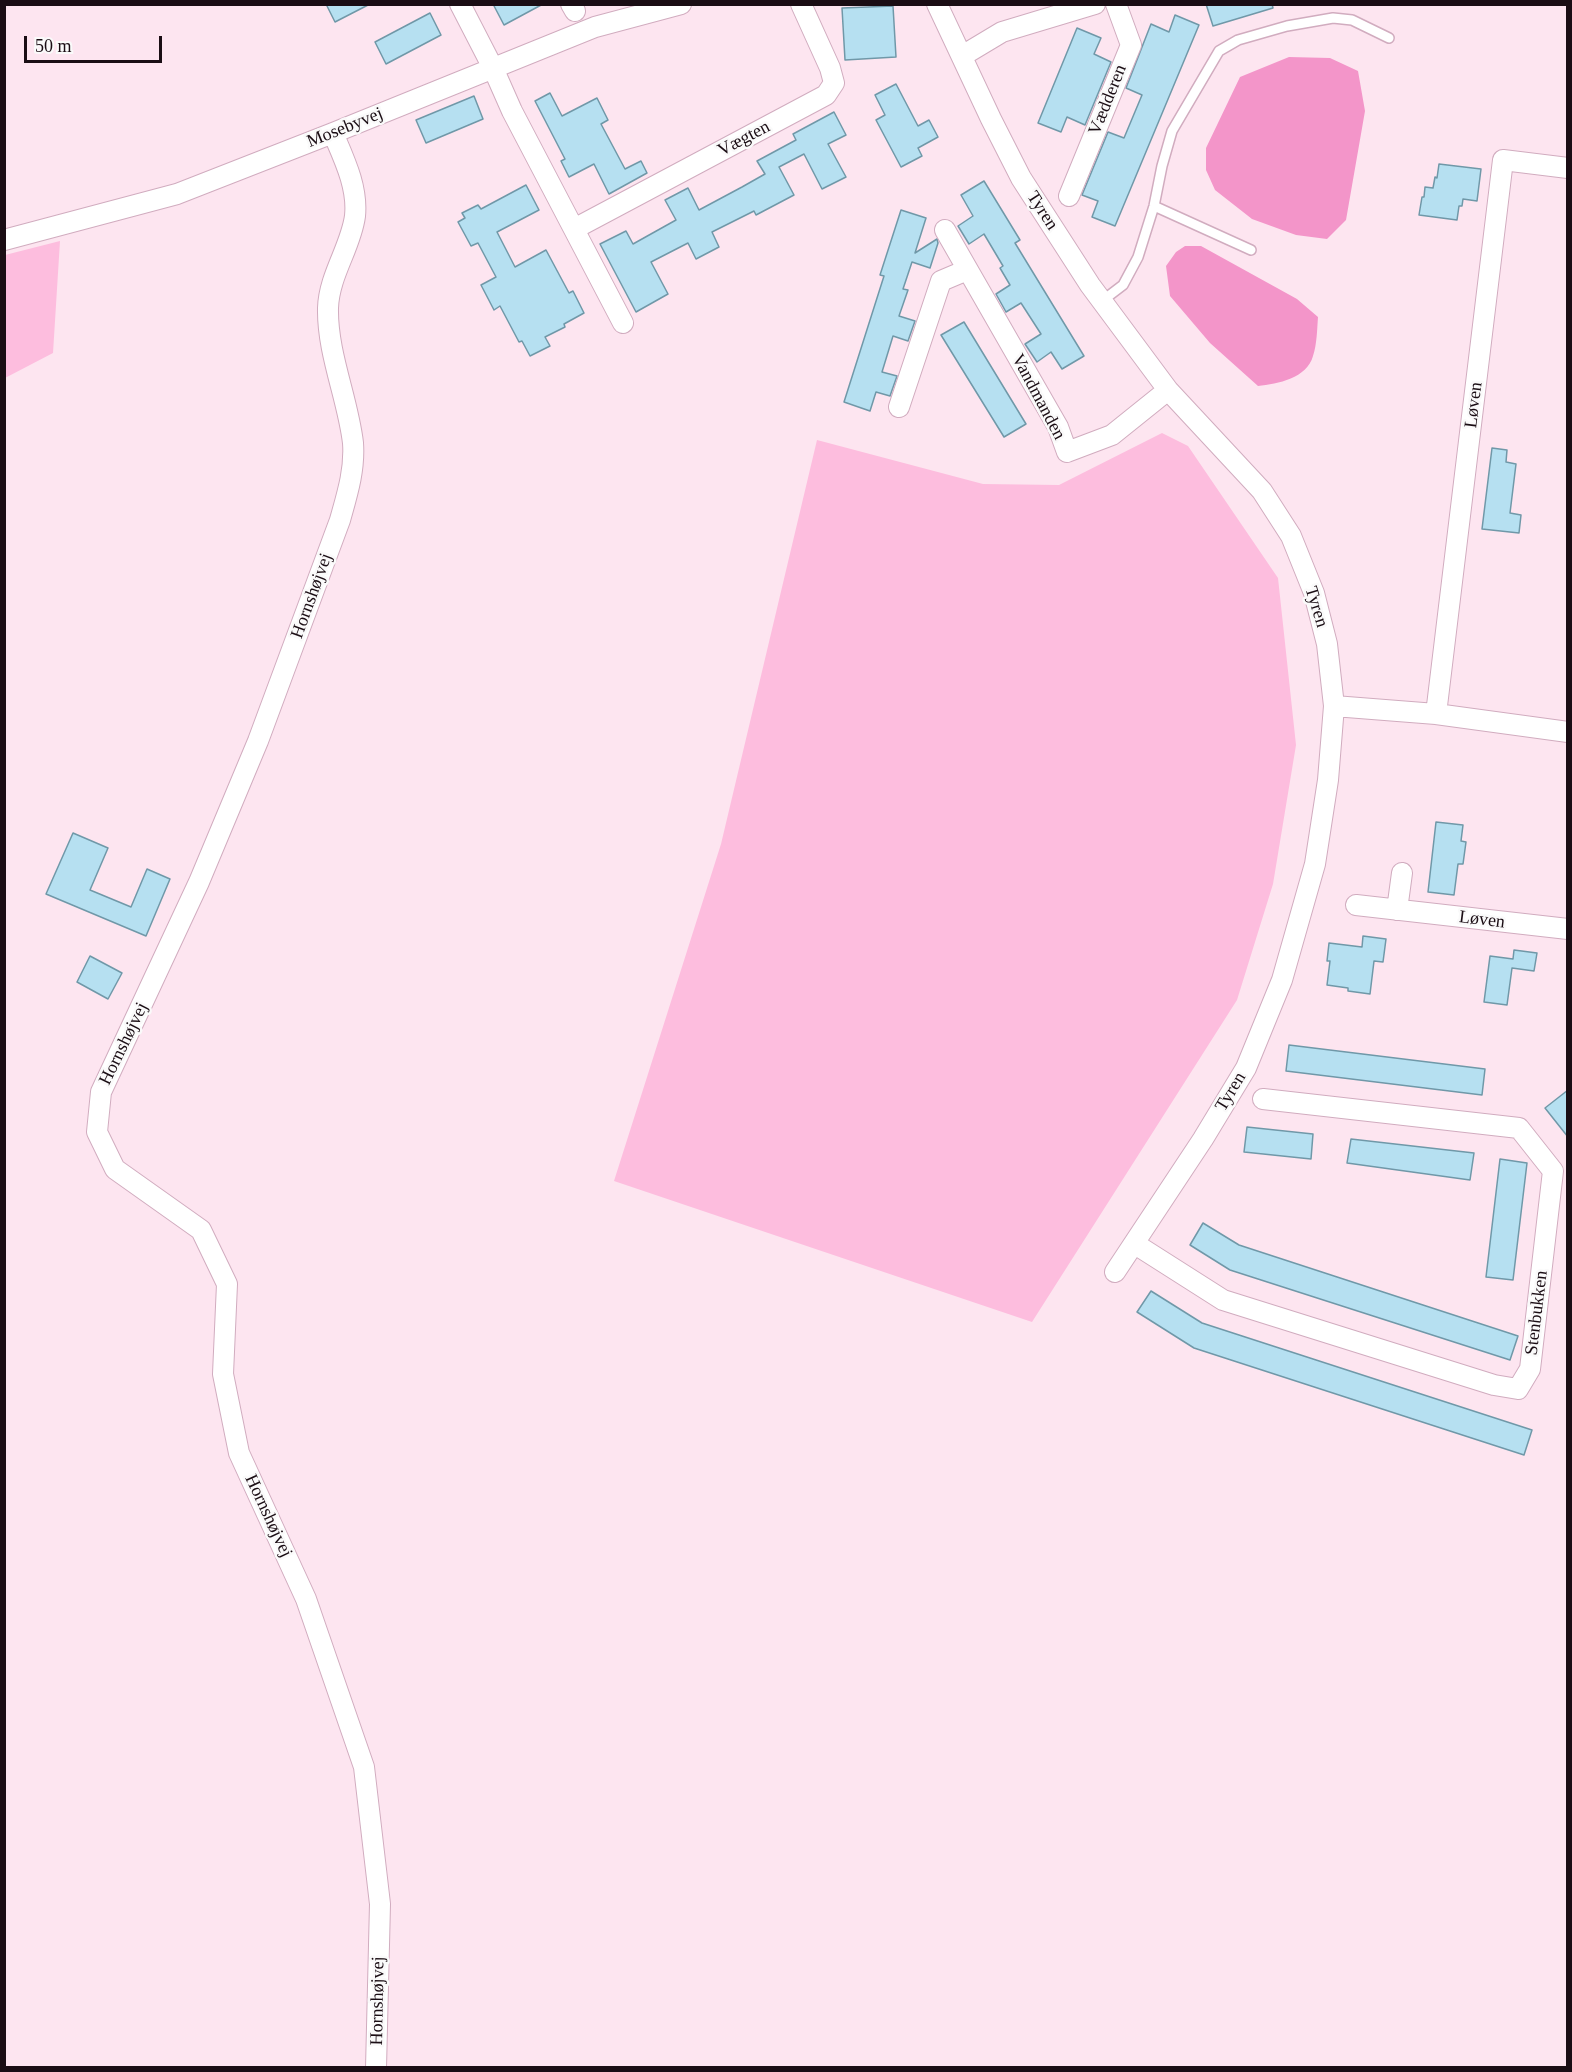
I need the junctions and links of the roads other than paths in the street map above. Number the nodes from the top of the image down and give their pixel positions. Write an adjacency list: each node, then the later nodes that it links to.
1 (460, 4): 9 (street)
2 (681, 4): 9 (street, Mosebyvej)
3 (801, 4): 14 (street, Vægten)
4 (937, 4): 8 (street, Tyren)
5 (1095, 4): 8 (street)
6 (1116, 4): 12 (street, Vædderen)
7 (1389, 38): 13 (lane)
8 (962, 57): 19 (street, Tyren)
9 (493, 68): 10 (street, Mosebyvej); 14 (street)
10 (333, 133): 16 (street, Mosebyvej); 33 (street, Hornshøjvej)
11 (1568, 168): 24 (street, Løven)
12 (1069, 196)
13 (1154, 206): 17 (lane); 19 (lane)
14 (574, 229): 20 (street)
15 (945, 230): 18 (street, Vandmanden)
16 (4, 240)
17 (1251, 250)
18 (968, 270): 21 (street, Vandmanden); 22 (street)
19 (1102, 301): 21 (street, Tyren)
20 (623, 323)
21 (1168, 390): 23 (street, Tyren)
22 (899, 407)
23 (1334, 706): 24 (street); 31 (street, Tyren)
24 (1436, 714): 25 (street)
25 (1568, 732)
26 (1401, 873): 28 (street)
27 (1356, 905): 28 (street, Løven)
28 (1397, 910): 29 (street, Løven)
29 (1568, 929)
30 (1263, 1099): 31 (street, Stenbukken)
31 (1135, 1244): 32 (street, Tyren)
32 (1116, 1272)
33 (376, 2067)

